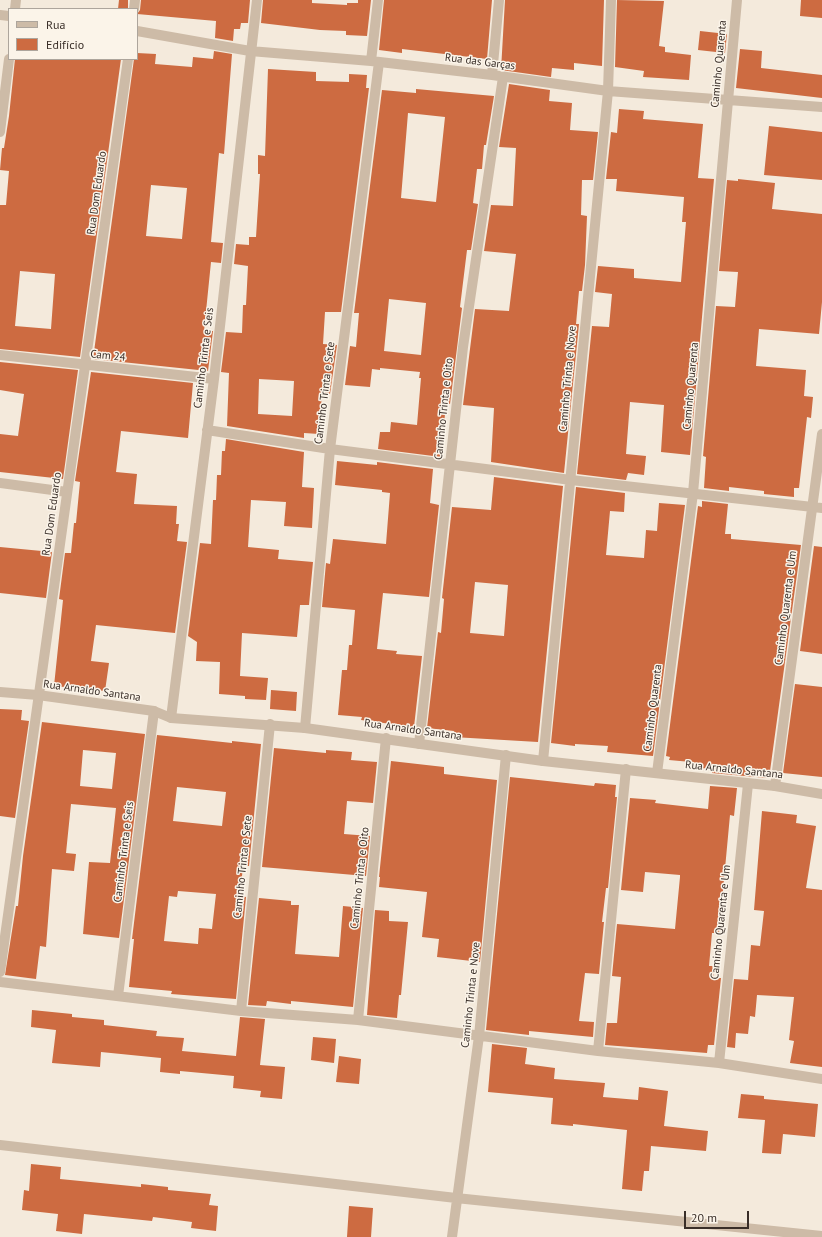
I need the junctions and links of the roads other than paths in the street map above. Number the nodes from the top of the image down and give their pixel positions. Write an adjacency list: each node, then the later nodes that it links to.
1 (257, 0): 7 (street, Caminho Trinta e Seis)
2 (378, 0): 10 (street, Caminho Trinta e Sete)
3 (499, 0): 11 (street)
4 (611, 0): 13 (street, Caminho Trinta e Nove)
5 (737, 0): 14 (street, Caminho Quarenta)
6 (138, 32): 7 (street, Rua das Garças)
7 (250, 51): 10 (street, Rua das Garças); 19 (street, Caminho Trinta e Seis)
8 (9, 60): 16 (street)
9 (128, 60): 18 (street, Rua Dom Eduardo)
10 (375, 62): 11 (street, Rua das Garças); 22 (street, Caminho Trinta e Sete)
11 (492, 75): 12 (street, Rua das Garças)
12 (503, 77): 13 (street, Rua das Garças); 23 (street, Caminho Trinta e Oito)
13 (608, 91): 14 (street, Rua das Garças); 24 (street, Caminho Trinta e Nove)
14 (728, 100): 15 (street, Rua das Garças); 27 (street, Caminho Quarenta)
15 (822, 107)
16 (0, 132)
17 (0, 355): 18 (street, Cam 24)
18 (86, 365): 19 (street, Cam 24); 26 (street, Rua Dom Eduardo)
19 (214, 379): 20 (street, Caminho Trinta e Seis)
20 (207, 430): 22 (street); 32 (street, Caminho Trinta e Seis)
21 (822, 434): 28 (street, Caminho Quarenta e Um)
22 (330, 450): 23 (street); 34 (street, Caminho Trinta e Sete)
23 (450, 464): 24 (street); 36 (street, Caminho Trinta e Oito)
24 (571, 480): 27 (street); 38 (street, Caminho Trinta e Nove)
25 (0, 483): 26 (street)
26 (67, 492): 30 (street, Rua Dom Eduardo)
27 (693, 493): 28 (street); 40 (street, Caminho Quarenta)
28 (817, 508): 42 (street, Caminho Quarenta e Um)
29 (0, 692): 30 (street, Rua Arnaldo Santana)
30 (38, 695): 31 (street, Rua Arnaldo Santana); 44 (street, Rua Dom Eduardo)
31 (154, 712): 32 (street, Rua Arnaldo Santana); 46 (street, Caminho Trinta e Seis)
32 (171, 718): 33 (street, Rua Arnaldo Santana)
33 (270, 724): 34 (street, Rua Arnaldo Santana); 47 (street, Caminho Trinta e Sete)
34 (306, 728): 35 (street, Rua Arnaldo Santana)
35 (386, 738): 36 (street, Rua Arnaldo Santana); 48 (street, Caminho Trinta e Oito)
36 (418, 744): 37 (street, Rua Arnaldo Santana)
37 (506, 755): 38 (street, Rua Arnaldo Santana); 49 (street, Caminho Trinta e Nove)
38 (543, 761): 39 (street, Rua Arnaldo Santana)
39 (626, 769): 40 (street, Rua Arnaldo Santana); 50 (street)
40 (657, 773): 41 (street, Rua Arnaldo Santana)
41 (748, 784): 42 (street, Rua Arnaldo Santana); 51 (street, Caminho Quarenta e Um)
42 (775, 786): 43 (street, Rua Arnaldo Santana)
43 (822, 794)
44 (0, 972)
45 (0, 982): 46 (street)
46 (118, 996): 47 (street)
47 (241, 1011): 48 (street)
48 (358, 1020): 49 (street)
49 (479, 1036): 50 (street); 54 (street, Caminho Trinta e Nove)
50 (598, 1051): 51 (street)
51 (719, 1063): 52 (street)
52 (822, 1079)
53 (0, 1145): 54 (street)
54 (456, 1198): 55 (street); 56 (street, Caminho Trinta e Nove)
55 (822, 1236)
56 (452, 1237)

